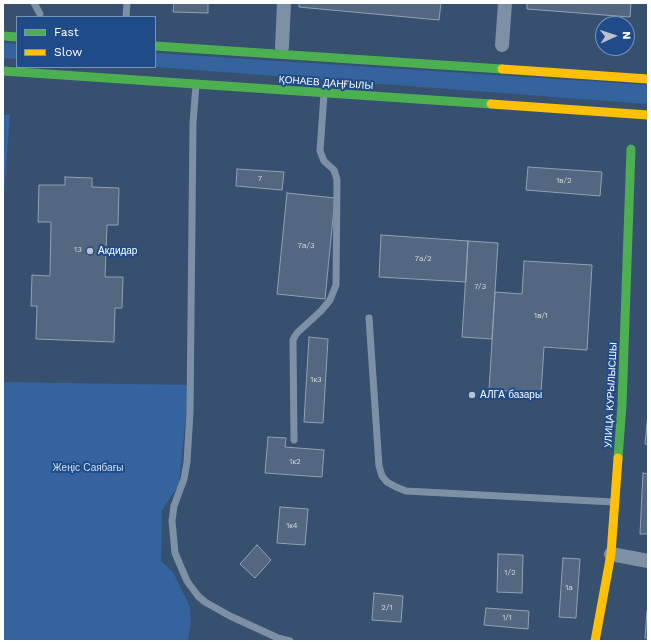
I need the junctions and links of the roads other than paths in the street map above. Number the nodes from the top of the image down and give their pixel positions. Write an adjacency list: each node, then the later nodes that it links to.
1 (34, 3): 5 (lane)
2 (127, 3): 6 (lane)
3 (284, 3): 11 (street)
4 (505, 3): 9 (street)
5 (40, 14)
6 (126, 16)
7 (3, 36): 8 (main road)
8 (16, 37)
9 (502, 45)
10 (156, 46): 13 (main road)
11 (282, 47)
12 (3, 71): 14 (main road, ҚОНАЕВ ДАҢҒЫЛЫ)
13 (648, 79)
14 (196, 84): 15 (main road, ҚОНАЕВ ДАҢҒЫЛЫ); 23 (lane)
15 (324, 94): 16 (main road, ҚОНАЕВ ДАҢҒЫЛЫ); 19 (lane)
16 (648, 115)
17 (631, 149): 20 (main road, УЛИЦА КУРЫЛЫСШЫ)
18 (369, 318): 20 (lane)
19 (294, 440)
20 (615, 502): 21 (main road, УЛИЦА КУРЫЛЫСШЫ)
21 (611, 554): 22 (street); 24 (main road, УЛИЦА КУРЫЛЫСШЫ)
22 (648, 561)
23 (290, 641)
24 (596, 641)

